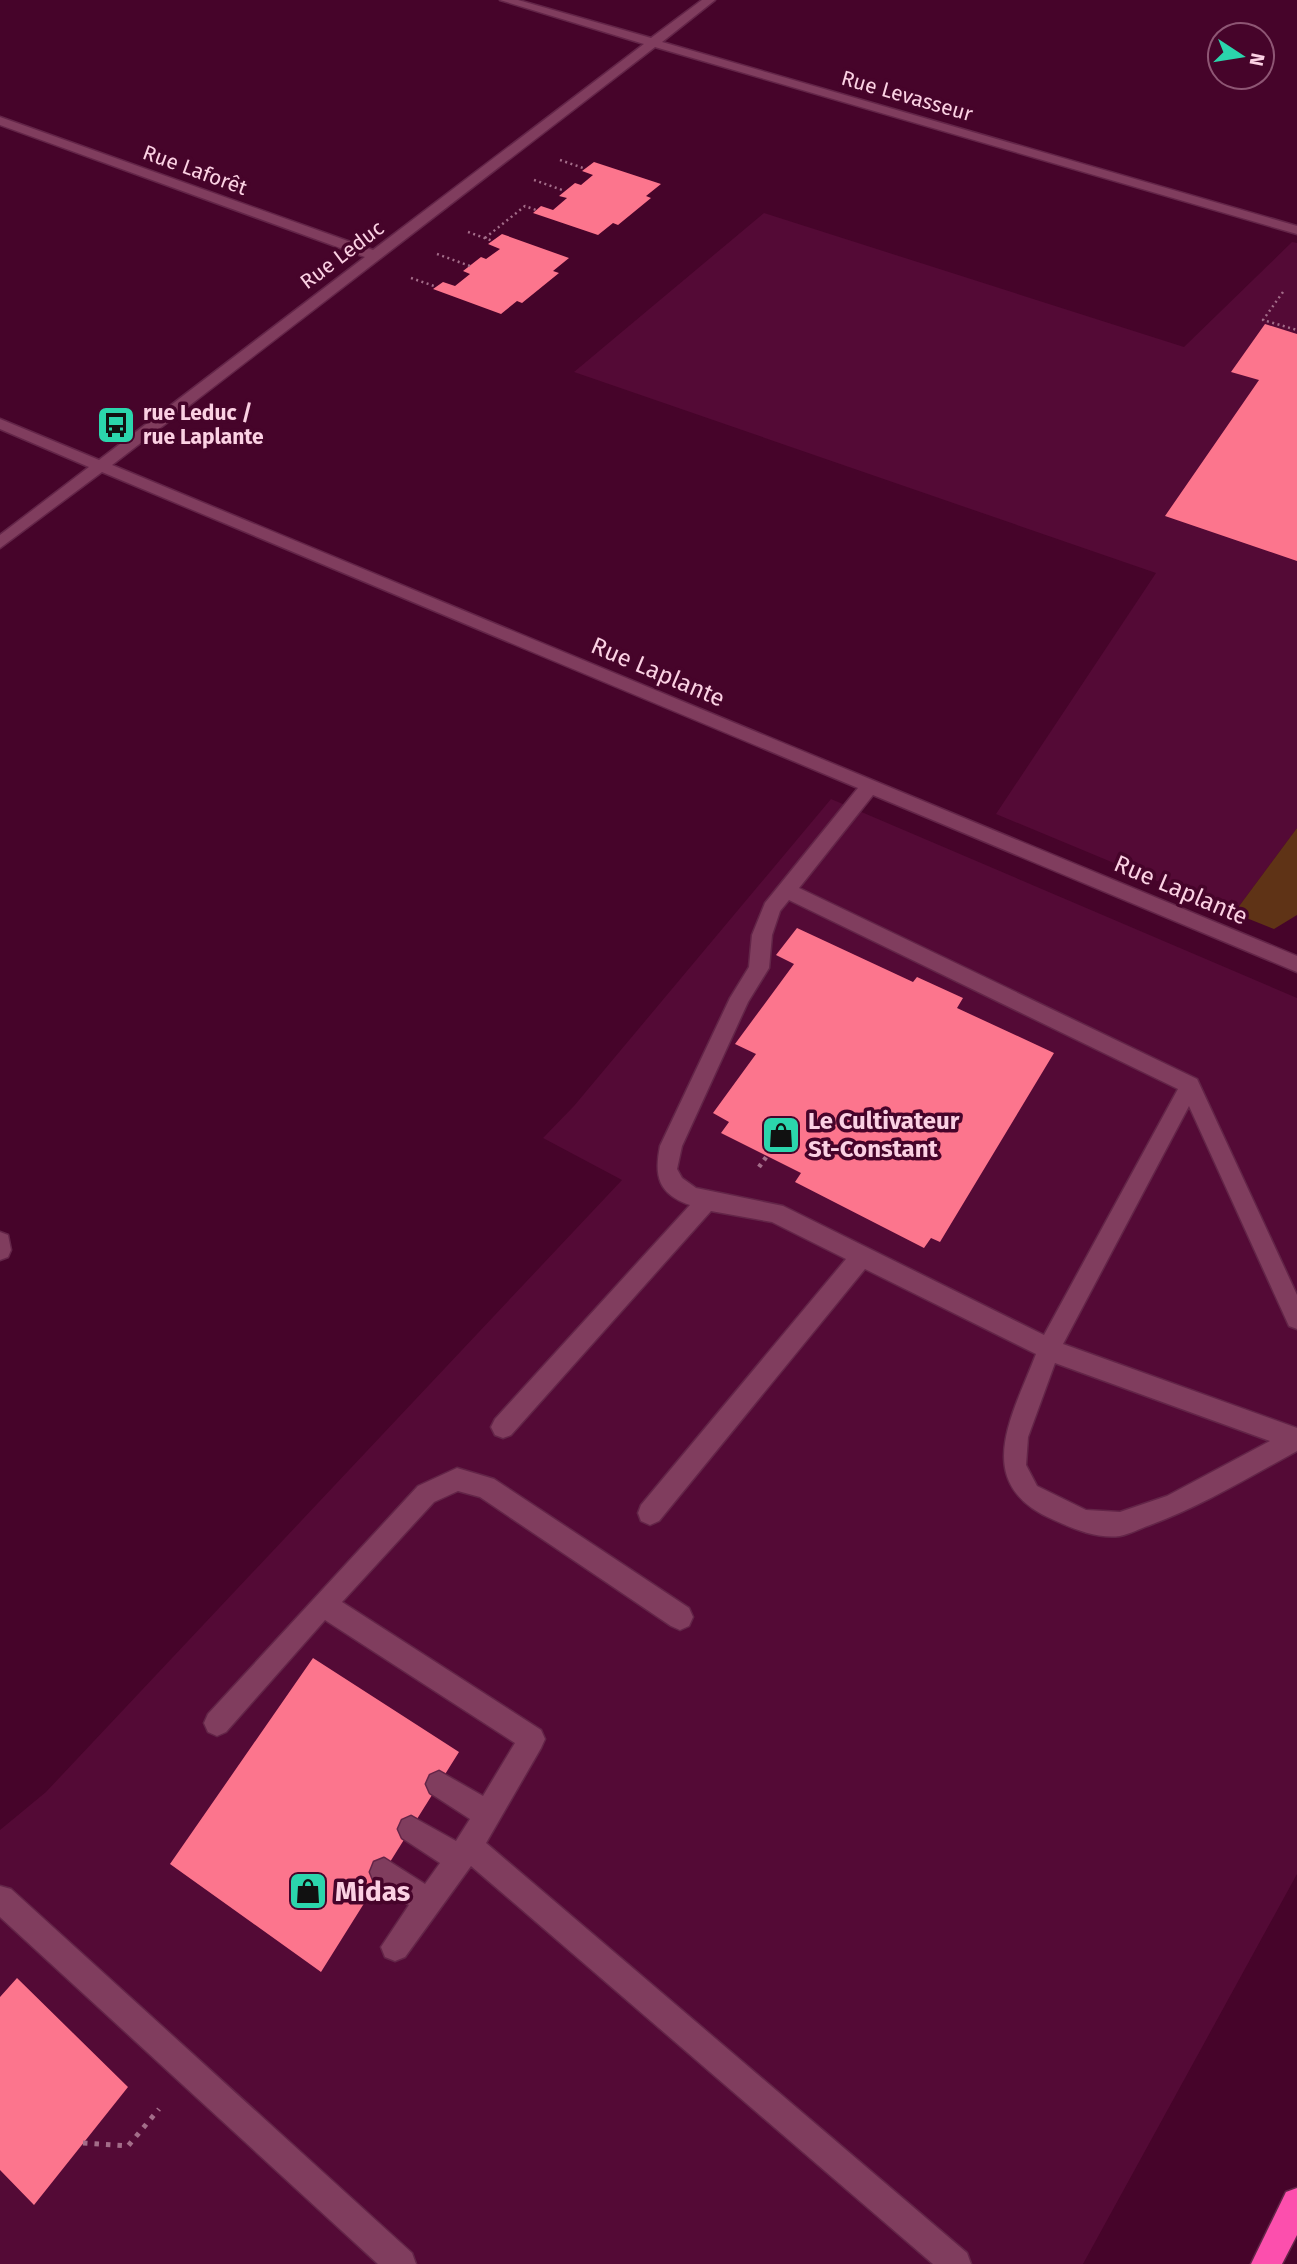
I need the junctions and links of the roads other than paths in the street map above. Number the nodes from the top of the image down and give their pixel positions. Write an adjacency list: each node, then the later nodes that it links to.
1 (506, 0): 3 (street, Rue Levasseur)
2 (709, 0): 3 (street, Rue Leduc)
3 (656, 44): 5 (street, Rue Levasseur); 6 (street, Rue Leduc)
4 (0, 121): 6 (street, Rue Laforêt)
5 (1297, 230)
6 (376, 256): 8 (street, Rue Leduc)
7 (0, 424): 8 (street, Rue Laplante)
8 (100, 466): 9 (street, Rue Leduc); 10 (street, Rue Laplante)
9 (0, 543)
10 (869, 787): 11 (street); 12 (street, Rue Laplante)
11 (785, 890): 13 (street); 14 (street)
12 (1297, 964)
13 (1190, 1085): 16 (street); 17 (street)
14 (707, 1201): 15 (street); 18 (street)
15 (862, 1256): 17 (street); 20 (street)
16 (1297, 1319)
17 (1049, 1349): 19 (street); 19 (street)
18 (503, 1427)
19 (1296, 1439)
20 (650, 1513)
21 (323, 1604): 22 (street); 23 (street); 25 (street)
22 (680, 1617)
23 (217, 1723)
24 (439, 1784): 25 (street)
25 (487, 1814): 27 (street)
26 (411, 1829): 27 (street)
27 (464, 1853): 30 (street); 34 (street)
28 (384, 1872): 30 (street)
29 (1, 1899): 33 (street)
30 (428, 1902): 31 (street)
31 (396, 1947)
32 (1297, 2203): 35 (highway)
33 (401, 2264)
34 (956, 2264)
35 (1266, 2264)

